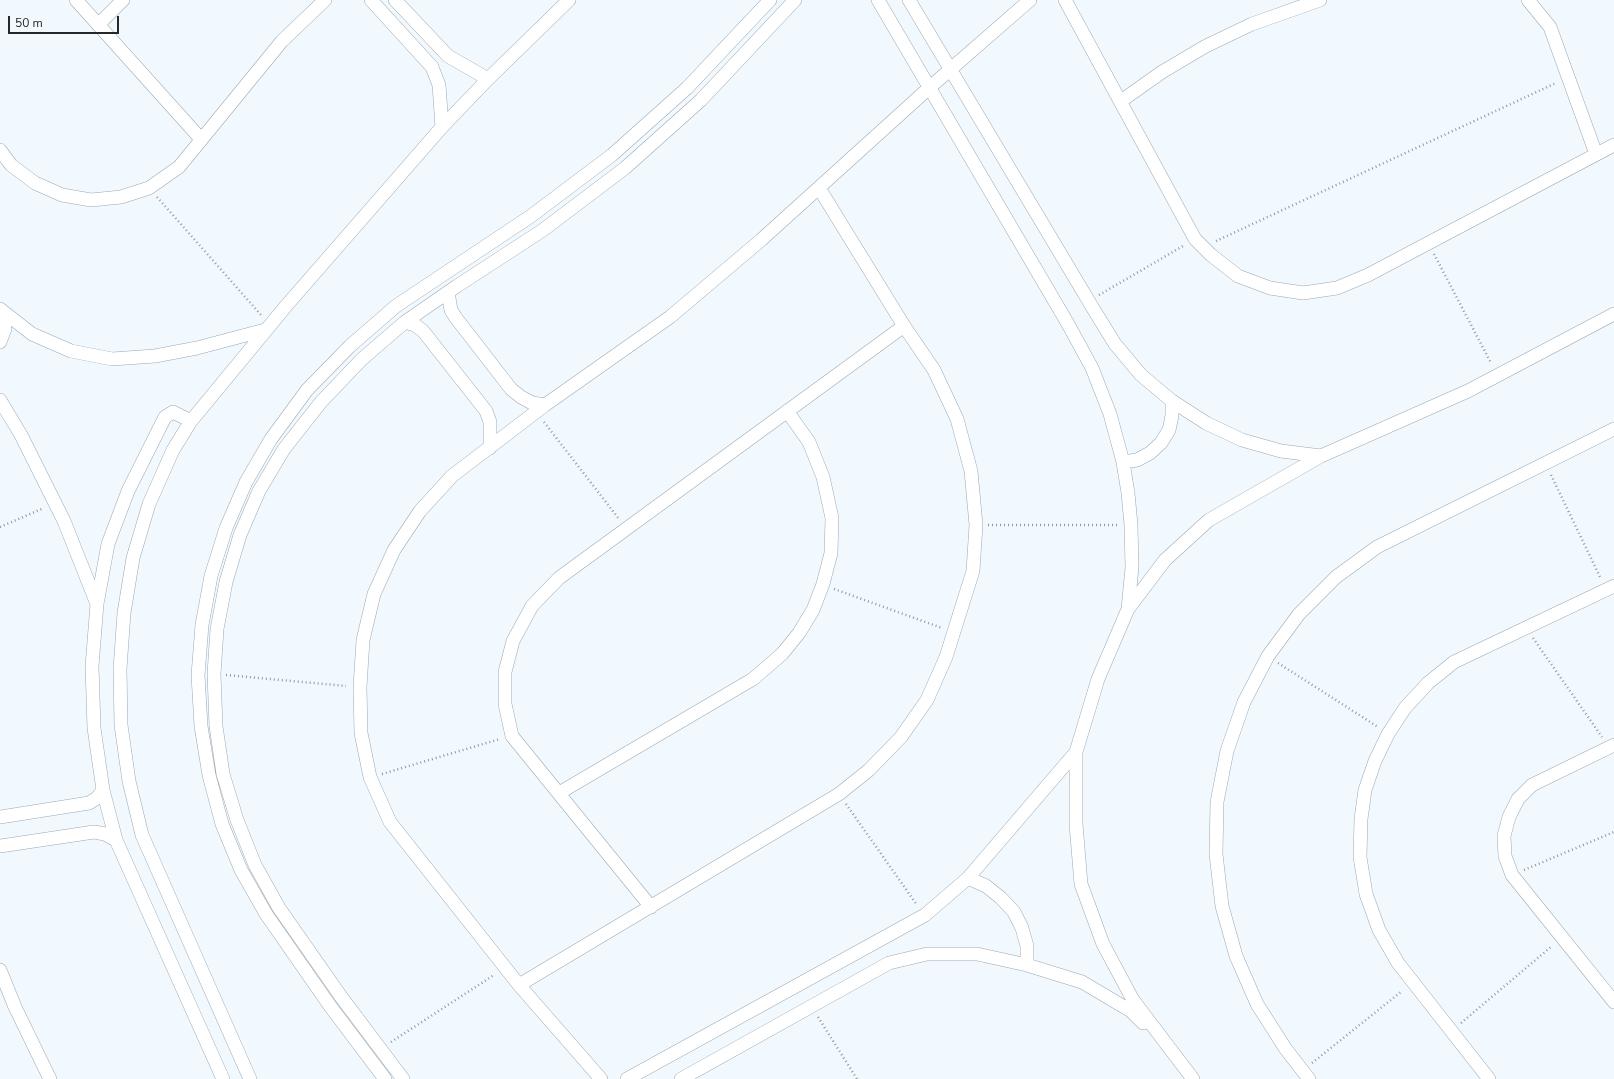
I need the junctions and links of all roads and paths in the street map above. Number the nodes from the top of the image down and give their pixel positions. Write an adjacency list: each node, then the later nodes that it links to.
1 (76, 0): 15 (street)
2 (122, 0): 15 (street)
3 (326, 0): 22 (street)
4 (371, 0): 21 (street)
5 (395, 0): 18 (street)
6 (569, 0): 18 (street)
7 (770, 0): 94 (street)
8 (795, 0): 30 (street)
9 (878, 0): 19 (street)
10 (909, 0): 16 (street)
11 (1030, 0): 16 (street)
12 (1065, 0): 20 (street)
13 (1320, 0): 20 (street)
14 (1528, 0): 17 (street)
15 (98, 25): 22 (street)
16 (950, 70): 19 (street); 31 (street)
17 (1568, 77): 25 (street); 28 (path)
18 (488, 79): 21 (street)
19 (929, 88): 27 (street); 47 (street)
20 (1121, 101): 28 (street)
21 (442, 127): 36 (street)
22 (200, 138): 26 (street)
23 (1614, 145): 25 (street)
24 (0, 150): 26 (street)
25 (1596, 154): 29 (street)
26 (149, 188): 36 (path)
27 (819, 188): 35 (street); 41 (street)
28 (1199, 243): 29 (street); 31 (path)
29 (1428, 243): 38 (path)
30 (448, 292): 34 (street); 41 (street)
31 (1089, 301): 40 (street)
32 (0, 310): 36 (street); 37 (street)
33 (1614, 314): 38 (street)
34 (405, 322): 45 (street); 61 (street)
35 (904, 326): 42 (street); 50 (street)
36 (268, 328): 43 (street)
37 (0, 342)
38 (1498, 375): 46 (street)
39 (0, 400): 49 (street)
40 (1172, 401): 46 (street); 47 (street)
41 (541, 409): 45 (street); 53 (path)
42 (787, 410): 53 (street); 54 (street)
43 (191, 421): 56 (street); 93 (street)
44 (1614, 429): 48 (street)
45 (490, 448): 62 (street)
46 (1321, 456): 57 (street)
47 (1123, 462): 51 (street)
48 (1545, 464): 55 (path); 60 (street)
49 (55, 503): 52 (path); 56 (street)
50 (976, 525): 51 (path); 59 (street)
51 (1131, 525): 57 (street)
52 (0, 527)
53 (626, 529): 64 (street)
54 (823, 584): 59 (path); 69 (street)
55 (1610, 588): 58 (street)
56 (97, 604): 68 (street)
57 (1128, 609): 66 (street)
58 (1526, 628): 63 (street); 65 (path)
59 (954, 633): 70 (street)
60 (1268, 656): 63 (path); 90 (street)
61 (214, 674): 62 (path); 88 (street)
62 (360, 687): 67 (street)
63 (1388, 734): 83 (street)
64 (512, 736): 67 (path); 69 (street)
65 (1612, 746): 75 (street)
66 (1076, 752): 76 (street); 89 (street)
67 (370, 777): 81 (street)
68 (103, 790): 71 (street); 73 (street)
69 (559, 793): 77 (street)
70 (839, 794): 77 (street); 78 (path)
71 (0, 817)
72 (1614, 832): 75 (path)
73 (116, 840): 74 (street); 92 (street)
74 (0, 846)
75 (1512, 875): 79 (street)
76 (968, 878): 78 (street); 80 (street)
77 (651, 907): 84 (street)
78 (925, 916): 97 (street)
79 (1562, 938): 85 (street); 87 (path)
80 (1027, 965): 86 (street); 89 (street)
81 (506, 968): 84 (street); 88 (path)
82 (0, 970): 91 (street)
83 (1413, 982): 87 (street); 90 (path)
84 (519, 985): 96 (street)
85 (1614, 1002)
86 (812, 1006): 98 (street); 99 (path)
87 (1451, 1031): 101 (street)
88 (380, 1048): 95 (street)
89 (1172, 1051): 100 (street)
90 (1306, 1075)
91 (48, 1077)
92 (223, 1079)
93 (250, 1079)
94 (385, 1079)
95 (402, 1079)
96 (601, 1079)
97 (627, 1079)
98 (681, 1079)
99 (857, 1079)
100 (1193, 1079)
101 (1489, 1079)

